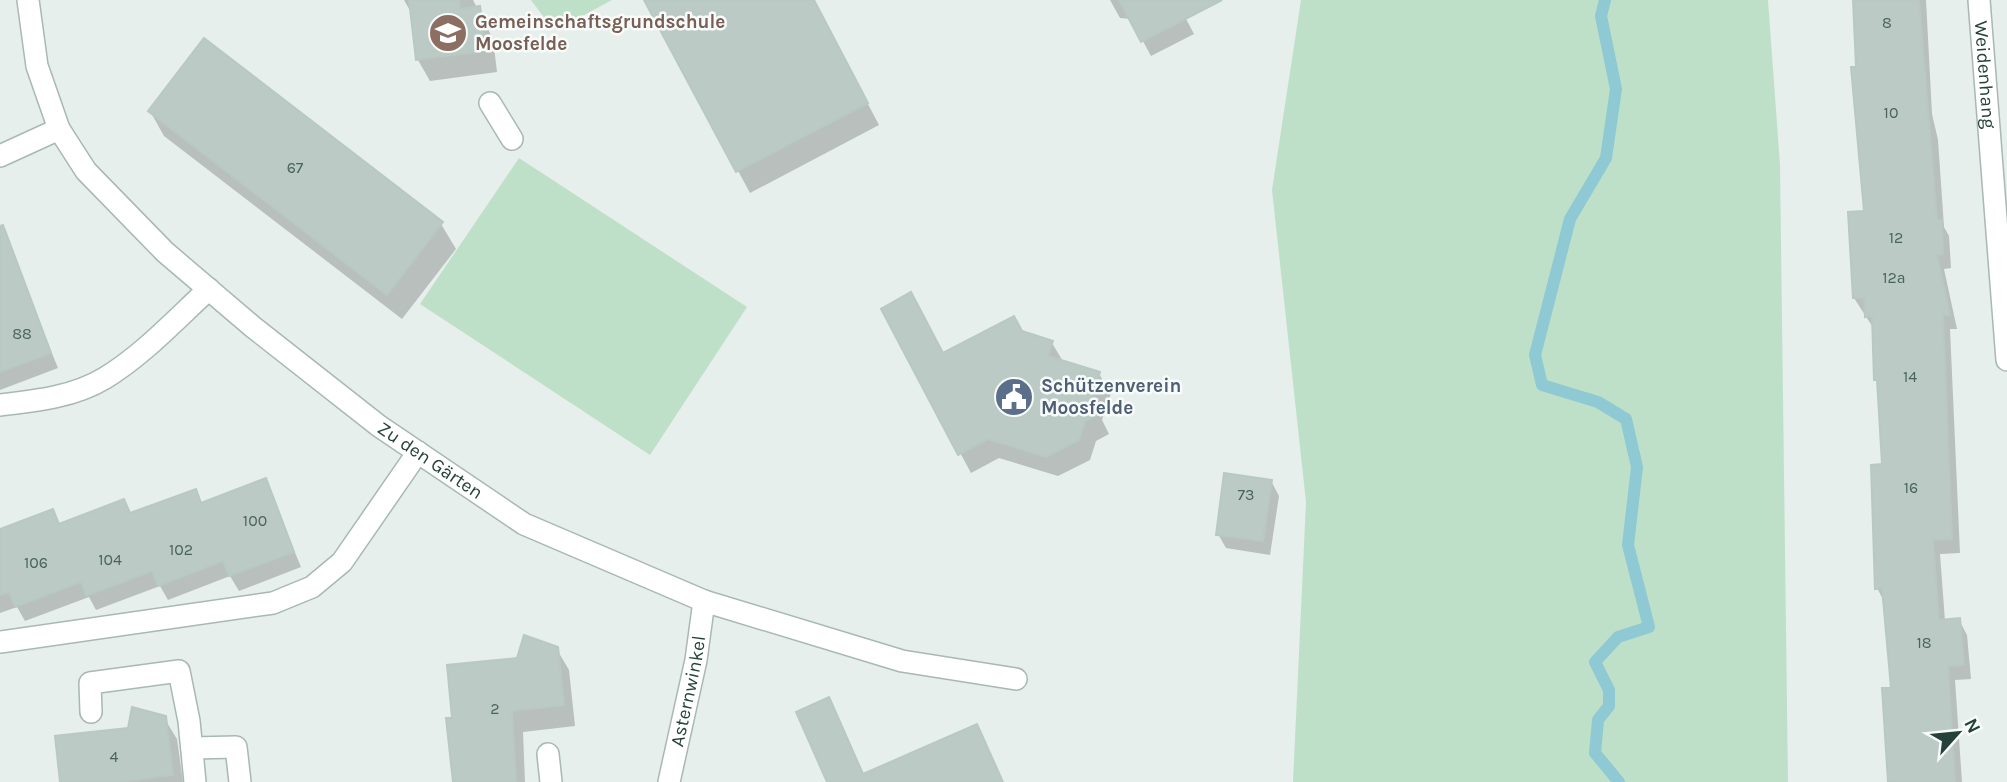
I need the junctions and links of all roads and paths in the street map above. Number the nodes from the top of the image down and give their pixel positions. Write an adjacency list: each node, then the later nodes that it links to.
1 (27, 0): 4 (street, Zu den Gärten)
2 (1979, 0): 8 (street, Weidenhang)
3 (490, 103): 5 (street)
4 (59, 129): 6 (street); 7 (street, Zu den Gärten)
5 (512, 139)
6 (0, 156)
7 (209, 289): 9 (street); 10 (street, Zu den Gärten)
8 (2007, 360)
9 (0, 405)
10 (418, 452): 11 (street, Zu den Gärten); 12 (street)
11 (704, 601): 13 (street, Zu den Gärten); 20 (street, Asternwinkel)
12 (0, 642)
13 (1016, 679)
14 (92, 712): 15 (street)
15 (192, 748): 17 (street); 18 (street)
16 (548, 754): 19 (street)
17 (195, 782)
18 (240, 782)
19 (551, 782)
20 (669, 782)

